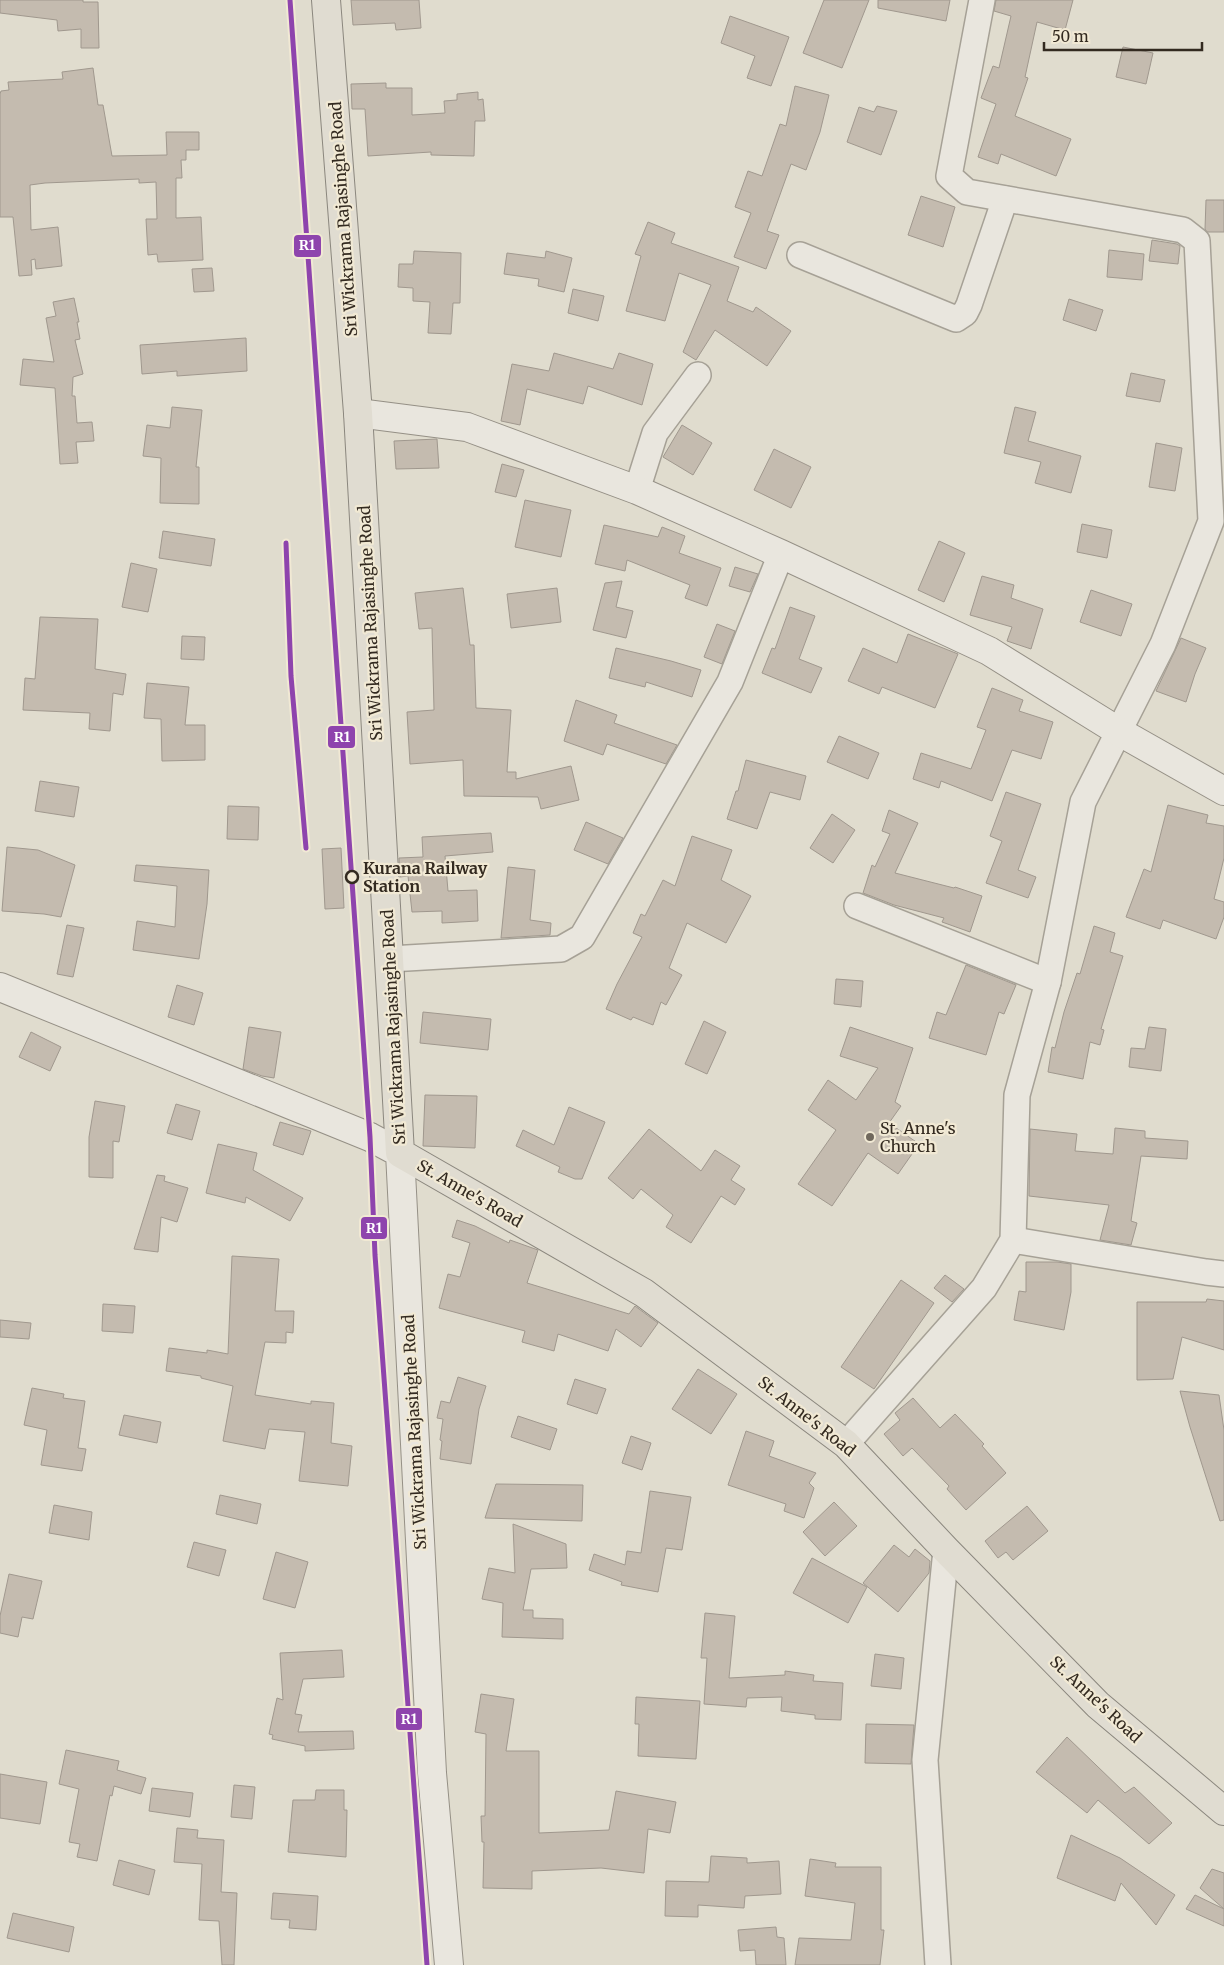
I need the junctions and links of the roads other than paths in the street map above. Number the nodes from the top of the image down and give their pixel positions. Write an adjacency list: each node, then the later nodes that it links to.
1 (326, 0): 6 (main road, Sri Wickrama Rajasinghe Road)
2 (982, 0): 3 (street)
3 (1005, 198): 4 (street); 9 (street)
4 (800, 255)
5 (698, 376): 7 (street)
6 (358, 413): 7 (street); 12 (main road, Sri Wickrama Rajasinghe Road)
7 (637, 490): 8 (street)
8 (781, 554): 9 (street); 12 (street)
9 (1118, 731): 10 (street); 13 (street)
10 (1224, 792)
11 (857, 906): 13 (street)
12 (390, 960): 15 (main road, Sri Wickrama Rajasinghe Road)
13 (1048, 982): 16 (street)
14 (0, 987): 15 (street)
15 (400, 1153): 18 (main road, St. Anne's Road); 21 (street, Sri Wickrama Rajasinghe Road)
16 (1013, 1240): 17 (street); 18 (street)
17 (1224, 1274)
18 (846, 1444): 19 (main road, St. Anne's Road)
19 (946, 1550): 20 (main road, St. Anne's Road); 22 (street)
20 (1224, 1811)
21 (449, 1965)
22 (938, 1965)

